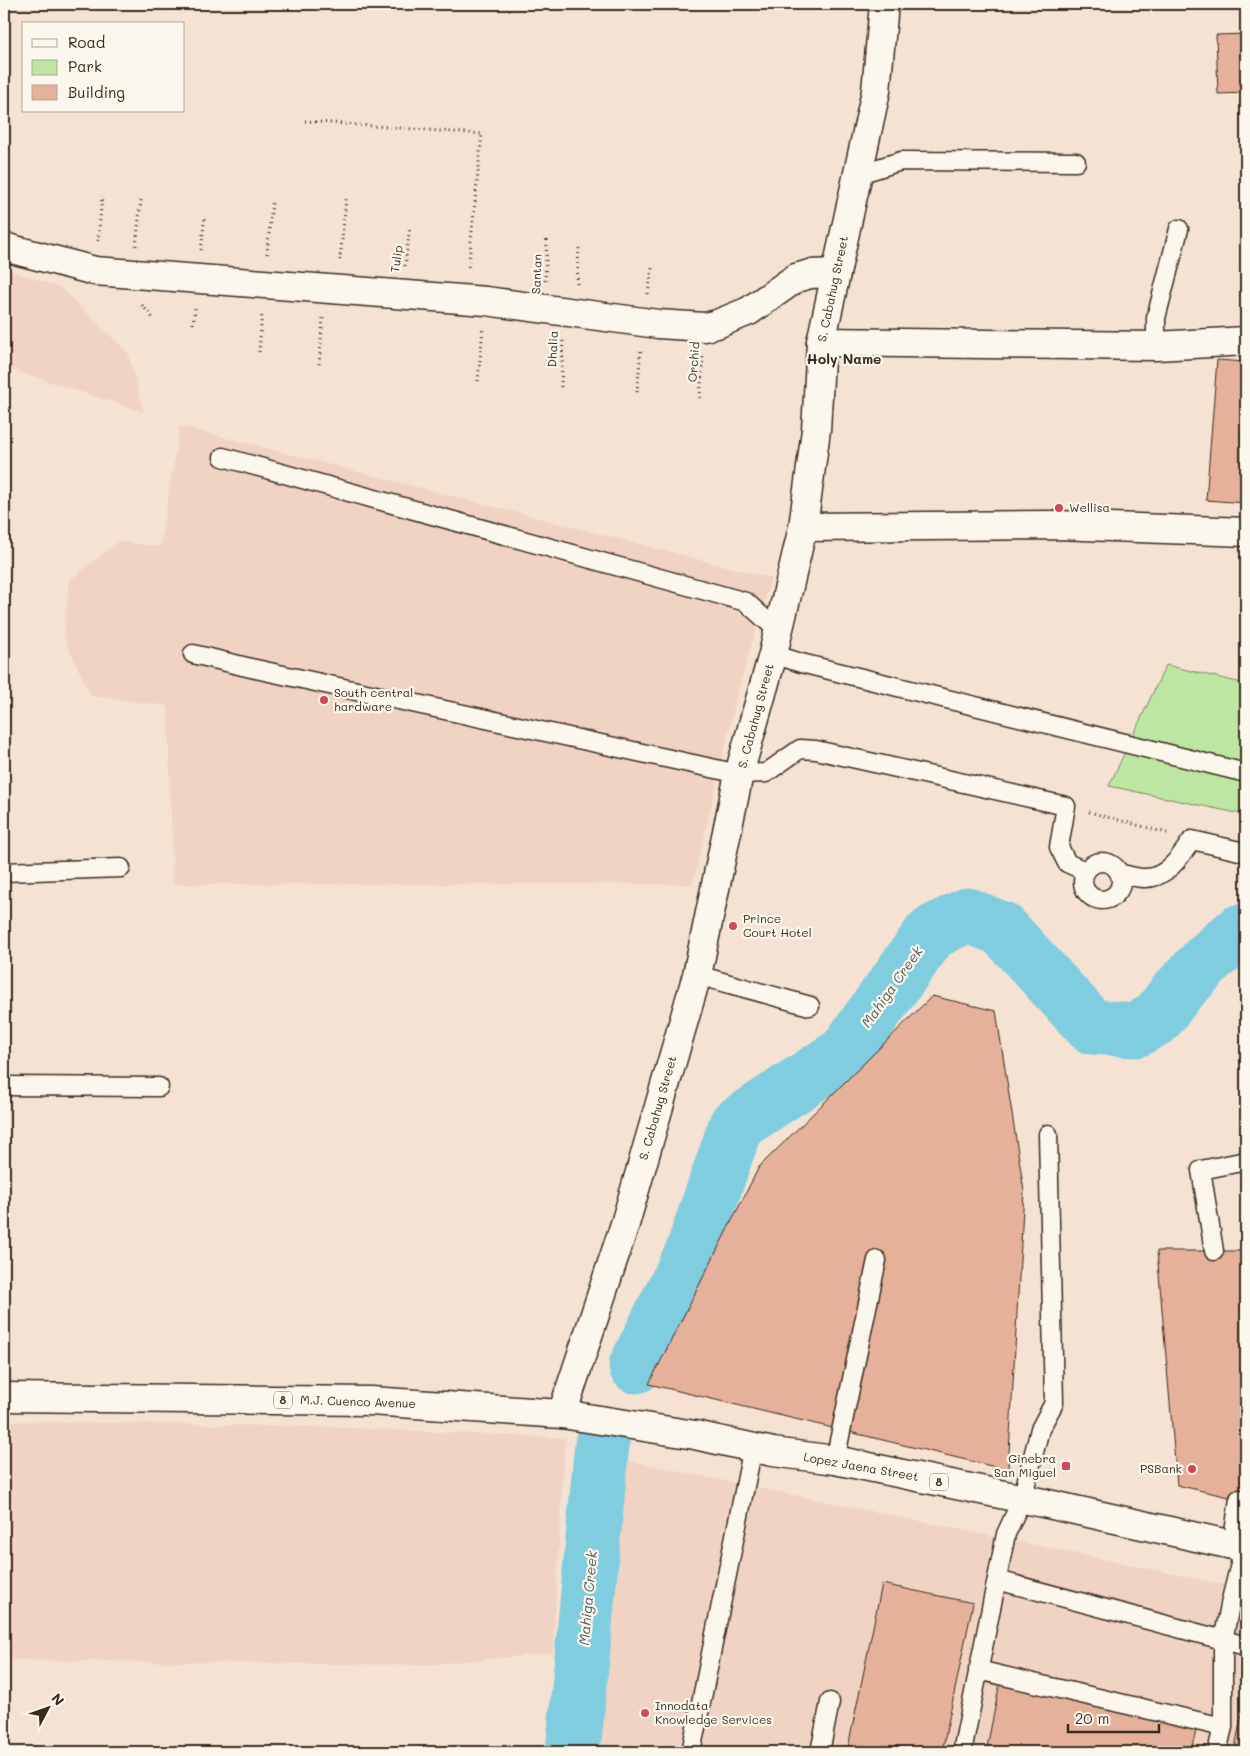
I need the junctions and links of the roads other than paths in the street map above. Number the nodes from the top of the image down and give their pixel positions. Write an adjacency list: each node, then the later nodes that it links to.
1 (884, 4): 3 (street, S. Cabahug Street)
2 (1076, 162): 3 (lane)
3 (856, 175): 6 (street, S. Cabahug Street)
4 (1179, 229): 9 (lane)
5 (4, 247): 6 (street)
6 (836, 273): 8 (street, S. Cabahug Street)
7 (1246, 341): 9 (street)
8 (821, 342): 9 (street); 11 (street, S. Cabahug Street)
9 (1156, 346)
10 (223, 458): 13 (lane)
11 (803, 527): 12 (street); 13 (street, S. Cabahug Street)
12 (1246, 532)
13 (775, 642): 15 (lane); 16 (street, S. Cabahug Street)
14 (193, 654): 16 (lane)
15 (1246, 773)
16 (739, 774): 19 (lane); 22 (street, S. Cabahug Street)
17 (1244, 852): 21 (lane)
18 (121, 868): 20 (lane)
19 (1085, 871): 21 (lane); 21 (lane)
20 (4, 872)
21 (1121, 874)
22 (697, 975): 23 (lane); 31 (street, S. Cabahug Street)
23 (810, 1006)
24 (4, 1086): 25 (lane)
25 (159, 1087)
26 (1048, 1134): 34 (lane)
27 (1246, 1161): 28 (lane)
28 (1214, 1251)
29 (877, 1260): 33 (lane)
30 (4, 1397): 31 (street, M.J. Cuenco Avenue / 8)
31 (562, 1414): 32 (street, Lopez Jaena Street / 8)
32 (753, 1447): 33 (street, Lopez Jaena Street / 8); 43 (lane)
33 (835, 1460): 34 (street, Lopez Jaena Street / 8)
34 (1022, 1499): 36 (street, Lopez Jaena Street / 8); 37 (lane)
35 (1239, 1499): 36 (lane)
36 (1241, 1547): 38 (lane)
37 (996, 1580): 38 (lane); 40 (lane)
38 (1223, 1641): 39 (lane); 42 (lane)
39 (1246, 1646)
40 (978, 1670): 42 (lane); 45 (lane)
41 (830, 1702): 44 (lane)
42 (1223, 1727): 46 (lane)
43 (691, 1752)
44 (820, 1752)
45 (962, 1752)
46 (1217, 1752)

